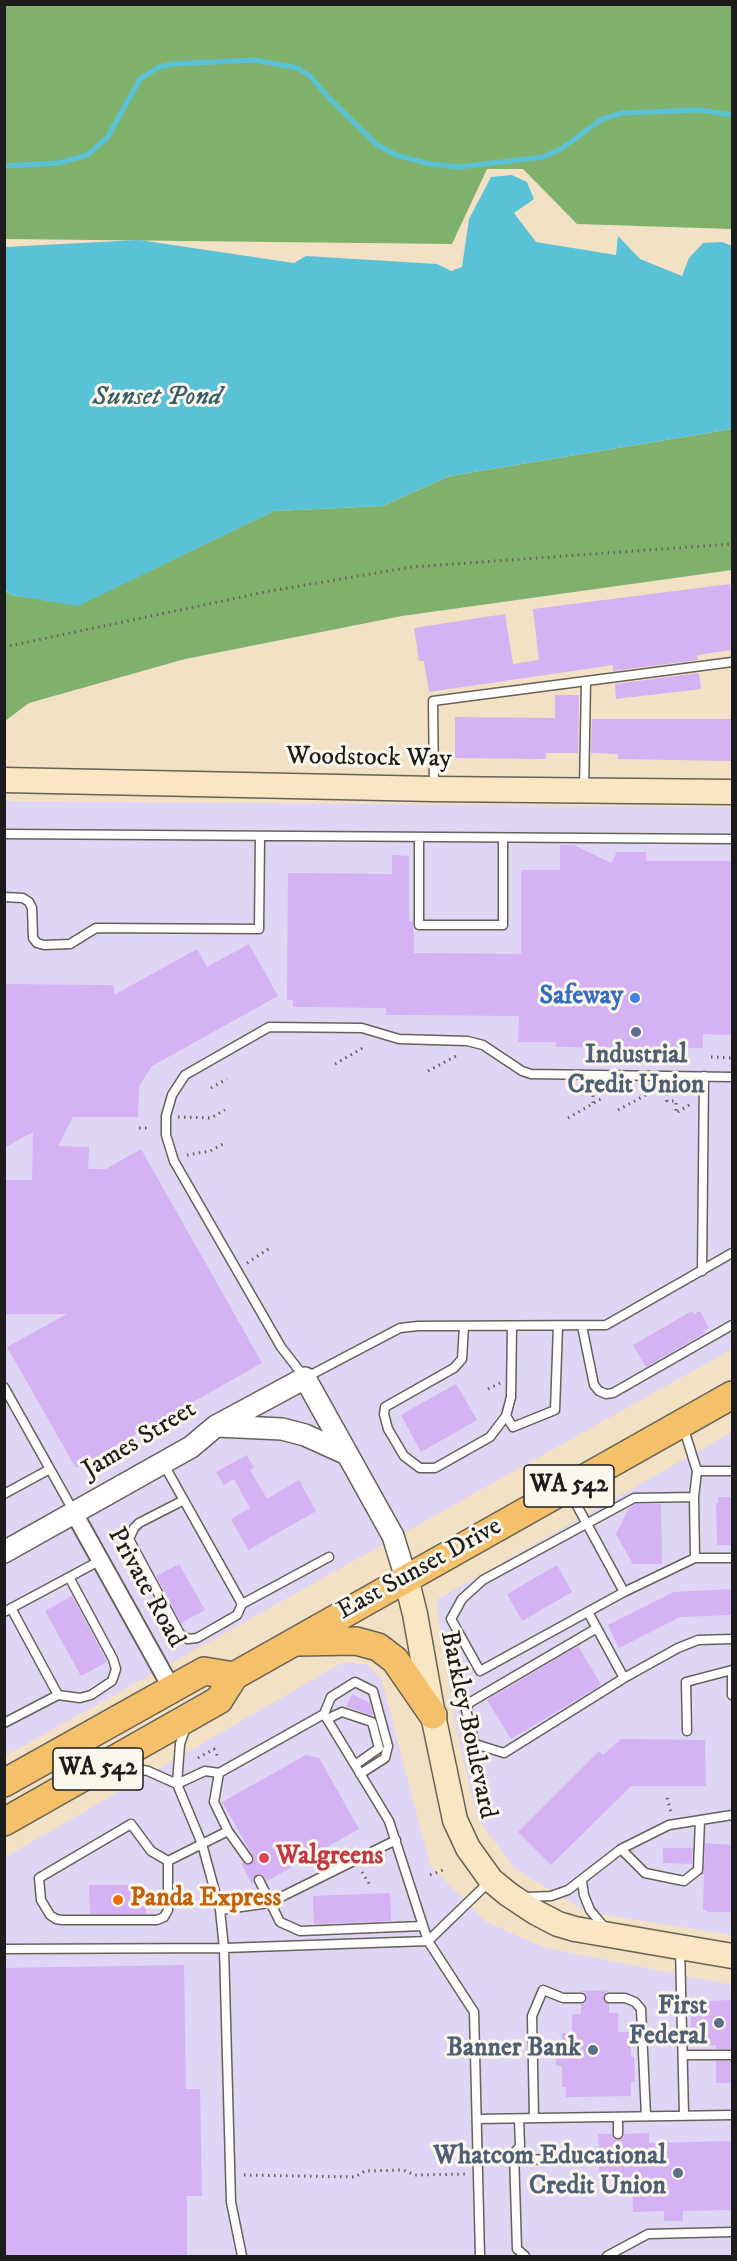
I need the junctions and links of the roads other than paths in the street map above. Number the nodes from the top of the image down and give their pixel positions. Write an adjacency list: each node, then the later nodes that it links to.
1 (732, 662): 2 (lane)
2 (586, 681): 4 (lane); 5 (lane)
3 (4, 780): 4 (main road, Woodstock Way)
4 (434, 789): 5 (main road, Woodstock Way)
5 (584, 790): 6 (main road, Woodstock Way)
6 (732, 792)
7 (4, 834): 8 (lane)
8 (260, 836): 9 (lane); 12 (lane)
9 (419, 837): 10 (lane); 10 (lane)
10 (503, 838): 11 (lane)
11 (732, 839)
12 (4, 897)
13 (704, 1076): 14 (lane); 16 (lane); 22 (lane)
14 (732, 1077)
15 (732, 1253): 16 (lane)
16 (702, 1270): 21 (lane)
17 (732, 1325): 21 (lane)
18 (464, 1326): 19 (lane); 22 (lane); 25 (lane)
19 (512, 1326): 20 (lane); 25 (lane)
20 (558, 1326): 21 (lane); 25 (lane)
21 (582, 1326)
22 (305, 1378): 27 (street, James Street); 28 (street, Barkley Boulevard)
23 (4, 1387): 30 (lane)
24 (732, 1395): 26 (main road, East Sunset Drive / WA 542)
25 (506, 1416)
26 (682, 1423): 31 (lane); 33 (main road, East Sunset Drive / WA 542)
27 (216, 1426): 28 (street); 29 (street, James Street)
28 (347, 1454): 45 (street, Barkley Boulevard)
29 (163, 1462): 36 (lane); 37 (street, James Street)
30 (50, 1469): 34 (lane); 37 (lane)
31 (697, 1471): 32 (lane); 35 (lane)
32 (732, 1471)
33 (567, 1488): 38 (lane); 45 (main road, East Sunset Drive / WA 542)
34 (4, 1494)
35 (694, 1497): 38 (lane); 41 (lane)
36 (184, 1500): 47 (lane); 47 (lane)
37 (74, 1512): 39 (street, James Street); 43 (street, Private Road)
38 (586, 1522): 46 (lane); 49 (lane)
39 (4, 1552)
40 (329, 1557): 47 (lane)
41 (694, 1558): 42 (lane); 46 (lane)
42 (732, 1558)
43 (101, 1560): 44 (lane); 55 (street, Private Road)
44 (69, 1577): 48 (lane); 56 (lane)
45 (406, 1578): 52 (main road, East Sunset Drive / WA 542); 58 (main road, Barkley Boulevard)
46 (624, 1592): 49 (lane)
47 (242, 1604)
48 (8, 1610): 56 (lane)
49 (588, 1612): 50 (lane)
50 (597, 1628): 54 (lane); 54 (lane)
51 (732, 1639): 54 (lane)
52 (293, 1642): 53 (main road, East Sunset Drive / WA 542); 58 (main road)
53 (234, 1676): 55 (main road, WA 542); 59 (main road, East Sunset Drive / WA 542)
54 (624, 1678)
55 (172, 1689): 67 (main road, WA 542)
56 (58, 1695): 61 (lane)
57 (732, 1695): 62 (lane)
58 (433, 1715): 80 (main road, Barkley Boulevard)
59 (191, 1716): 64 (main road, East Sunset Drive / WA 542); 68 (lane)
60 (325, 1717): 63 (lane); 63 (lane); 65 (lane); 66 (lane)
61 (4, 1723)
62 (687, 1731)
63 (355, 1765): 66 (lane)
64 (104, 1766): 68 (lane); 71 (main road, East Sunset Drive / WA 542)
65 (219, 1773): 68 (lane); 72 (lane)
66 (360, 1774): 73 (lane)
67 (4, 1783)
68 (177, 1784): 74 (lane)
69 (732, 1815): 70 (lane)
70 (700, 1820): 75 (lane); 75 (lane)
71 (4, 1822)
72 (228, 1830): 74 (lane); 76 (lane)
73 (396, 1840): 81 (lane); 83 (lane)
74 (202, 1844): 77 (lane); 82 (lane)
75 (621, 1849): 79 (lane)
76 (248, 1859)
77 (168, 1861): 77 (lane)
78 (259, 1880): 81 (lane)
79 (582, 1881): 80 (lane); 84 (lane)
80 (499, 1887): 84 (main road, Barkley Boulevard); 85 (lane)
81 (270, 1903): 82 (lane); 83 (lane)
82 (220, 1910): 86 (lane)
83 (422, 1926): 85 (lane)
84 (618, 1937): 87 (main road, Barkley Boulevard)
85 (428, 1941): 86 (lane); 99 (lane)
86 (224, 1948): 88 (lane); 105 (lane)
87 (680, 1948): 89 (main road, Barkley Boulevard); 92 (lane)
88 (4, 1949)
89 (732, 1956)
90 (580, 1998): 98 (lane)
91 (609, 1998): 96 (lane)
92 (683, 2055): 93 (lane); 94 (lane)
93 (732, 2055)
94 (684, 2115): 95 (lane); 96 (lane)
95 (732, 2115)
96 (646, 2116): 97 (lane)
97 (618, 2117): 98 (lane); 101 (lane)
98 (534, 2118): 100 (lane)
99 (477, 2119): 100 (lane); 106 (lane)
100 (519, 2119): 103 (lane)
101 (618, 2134)
102 (599, 2158): 103 (lane)
103 (514, 2160): 107 (lane)
104 (732, 2232): 108 (lane)
105 (242, 2256)
106 (480, 2256)
107 (525, 2256)
108 (607, 2256)

